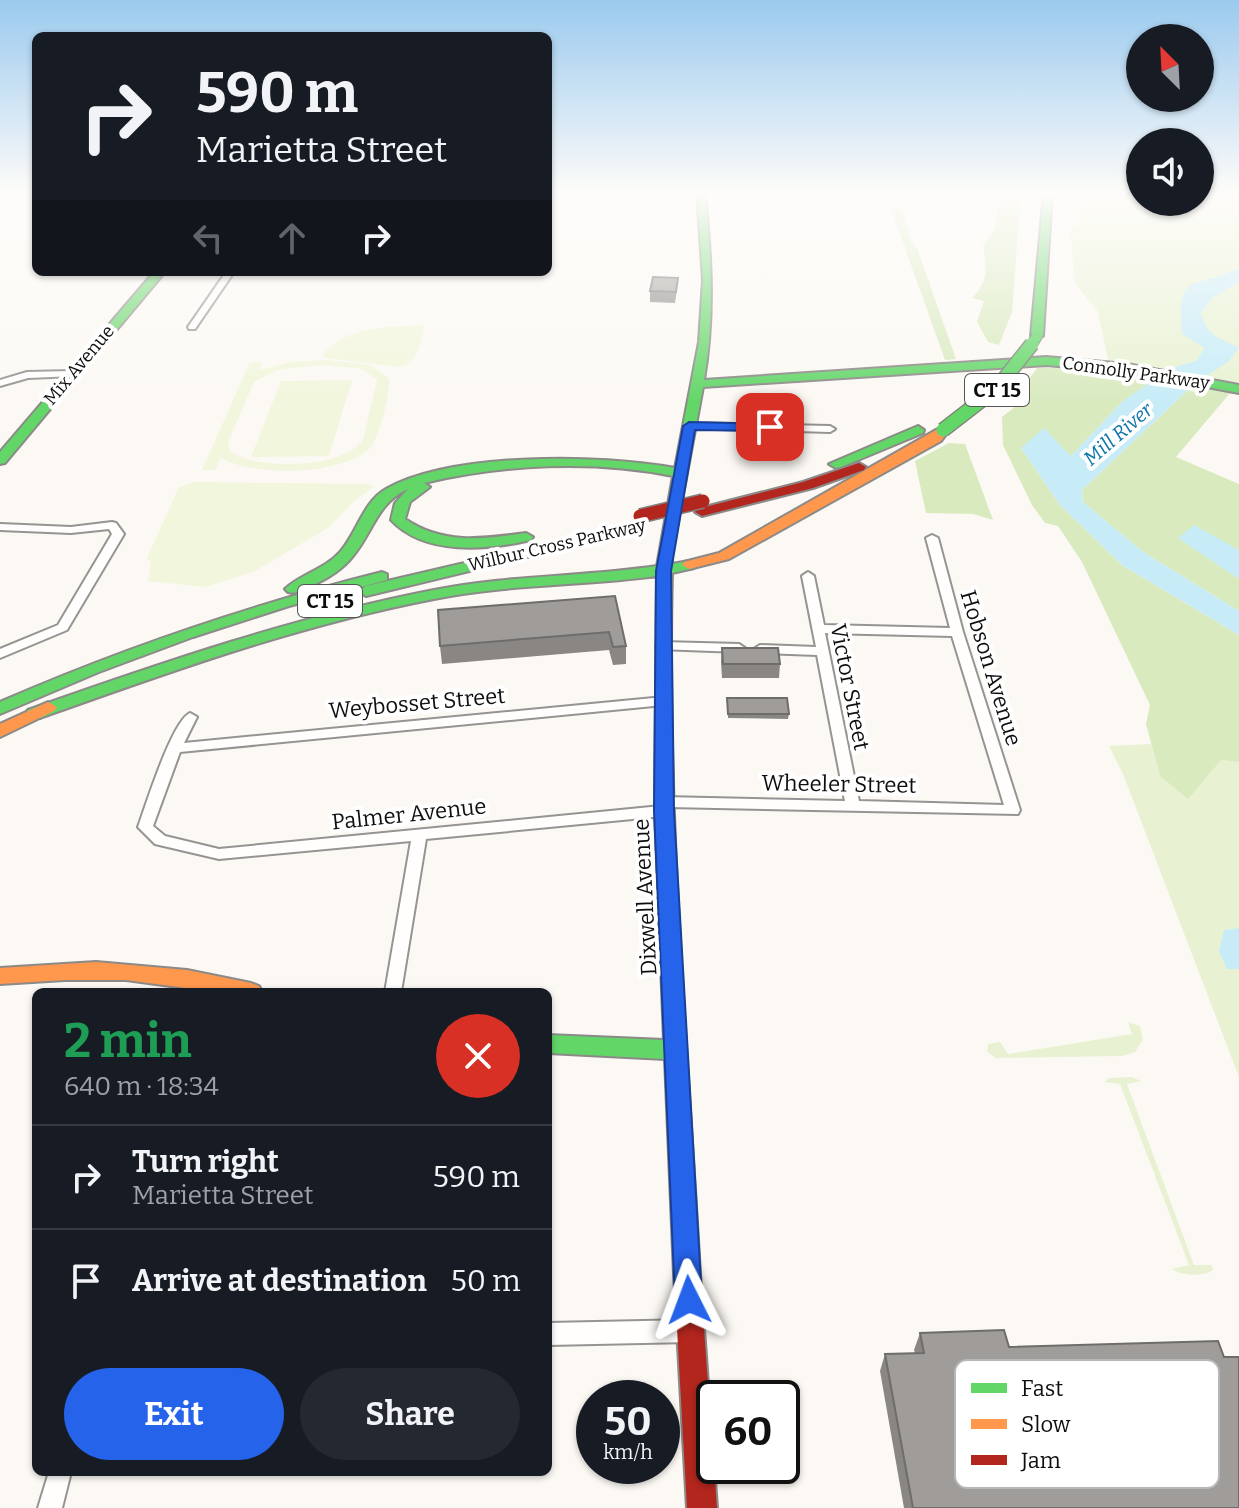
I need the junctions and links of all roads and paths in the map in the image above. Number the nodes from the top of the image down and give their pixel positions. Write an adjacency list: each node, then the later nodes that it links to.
1 (706, 262): 10 (main road, Dixwell Avenue)
2 (1032, 262): 7 (main road, Wilbur Cross Parkway / CT 15)
3 (1038, 262): 7 (main road, Wilbur Cross Parkway / CT 15)
4 (157, 276): 8 (main road, Mix Avenue)
5 (227, 276): 6 (street)
6 (192, 327)
7 (1028, 334): 13 (main road, Wilbur Cross Parkway / CT 15, bridge)
8 (72, 374): 9 (street); 15 (main road, Mix Avenue)
9 (0, 383)
10 (698, 384): 11 (main road, Connolly Parkway); 12 (main road, Dixwell Avenue)
11 (1239, 389)
12 (689, 426): 14 (street); 16 (main road, Dixwell Avenue)
13 (936, 427): 17 (main road, Wilbur Cross Parkway / CT 15, bridge); 21 (main road)
14 (830, 429)
15 (0, 460)
16 (680, 473): 18 (main road); 21 (main road, Dixwell Avenue); 28 (main road)
17 (640, 521): 18 (main road, Wilbur Cross Parkway / CT 15); 31 (main road, Wilbur Cross Parkway / CT 15)
18 (600, 525): 28 (main road, Wilbur Cross Parkway / CT 15)
19 (0, 527): 27 (street)
20 (932, 538): 24 (street, Hobson Avenue)
21 (664, 571): 25 (main road, Dixwell Avenue); 31 (main road)
22 (808, 576): 23 (street, Victor Street)
23 (819, 629): 24 (street); 26 (street, Victor Street)
24 (957, 632): 37 (street, Hobson Avenue)
25 (662, 646): 26 (street); 29 (main road, Dixwell Avenue)
26 (824, 651): 36 (street, Victor Street)
27 (0, 654)
28 (132, 654): 30 (main road, Wilbur Cross Parkway / CT 15)
29 (664, 701): 34 (street, Weybosset Street); 35 (main road, Dixwell Avenue)
30 (0, 709)
31 (34, 714): 33 (main road, Wilbur Cross Parkway / CT 15)
32 (190, 717): 34 (street)
33 (0, 731)
34 (174, 748): 38 (street, Palmer Avenue)
35 (664, 806): 36 (street, Wheeler Street); 38 (street, Palmer Avenue); 43 (main road, Dixwell Avenue)
36 (853, 806): 37 (street, Wheeler Street)
37 (1013, 810)
38 (419, 835): 41 (street)
39 (0, 976): 40 (main road)
40 (232, 988)
41 (394, 988)
42 (552, 1044): 43 (main road)
43 (677, 1050): 44 (main road, Dixwell Avenue)
44 (690, 1331): 45 (street); 48 (main road, Dixwell Avenue)
45 (552, 1334)
46 (59, 1476): 47 (street)
47 (50, 1508)
48 (702, 1508)

